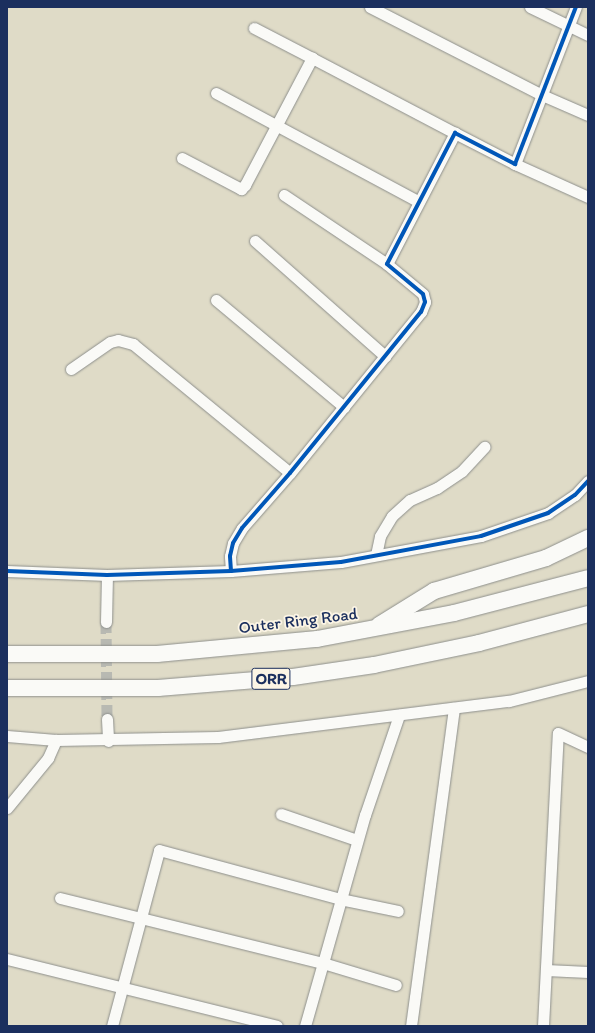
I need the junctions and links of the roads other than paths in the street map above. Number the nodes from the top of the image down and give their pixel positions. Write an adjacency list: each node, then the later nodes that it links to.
1 (370, 7): 9 (street)
2 (530, 7): 4 (street)
3 (576, 7): 4 (street)
4 (568, 27): 6 (street); 9 (street)
5 (254, 28): 7 (street)
6 (588, 35)
7 (312, 58): 11 (street); 12 (street)
8 (216, 93): 11 (street)
9 (542, 95): 10 (street); 14 (street)
10 (588, 115)
11 (275, 125): 13 (street); 17 (street)
12 (455, 133): 14 (street); 17 (street)
13 (182, 158)
14 (515, 164): 16 (street)
15 (284, 195): 19 (street)
16 (588, 197)
17 (419, 202): 19 (street)
18 (256, 241): 21 (street)
19 (387, 264): 21 (street)
20 (216, 300): 23 (street)
21 (385, 356): 23 (street)
22 (71, 369): 25 (street)
23 (344, 407): 25 (street)
24 (484, 447): 28 (street)
25 (290, 473): 30 (street)
26 (588, 481): 28 (street)
27 (588, 538): 35 (highway)
28 (376, 556): 30 (street)
29 (7, 571): 31 (street)
30 (231, 571): 31 (street)
31 (107, 575): 34 (street)
32 (588, 578): 35 (highway, Outer Ring Road / ORR)
33 (588, 614): 38 (highway, ORR)
34 (106, 622)
35 (368, 631): 36 (highway, Outer Ring Road / ORR)
36 (7, 654)
37 (588, 681): 39 (street)
38 (7, 688)
39 (454, 708): 40 (street); 62 (street)
40 (399, 715): 44 (street); 48 (street)
41 (107, 719): 44 (street)
42 (7, 736): 43 (street)
43 (56, 740): 44 (street); 46 (street)
44 (108, 741)
45 (588, 747): 55 (street)
46 (7, 808)
47 (281, 814): 48 (street)
48 (357, 840): 50 (street)
49 (60, 898): 52 (street)
50 (340, 899): 51 (street); 52 (street); 54 (street)
51 (398, 911)
52 (142, 918): 54 (street); 58 (street)
53 (7, 959): 58 (street)
54 (323, 963): 57 (street); 61 (street)
55 (546, 970): 56 (street); 63 (street)
56 (588, 972)
57 (396, 985)
58 (122, 986): 59 (street); 60 (street)
59 (112, 1026)
60 (278, 1026)
61 (306, 1026)
62 (411, 1026)
63 (543, 1026)

